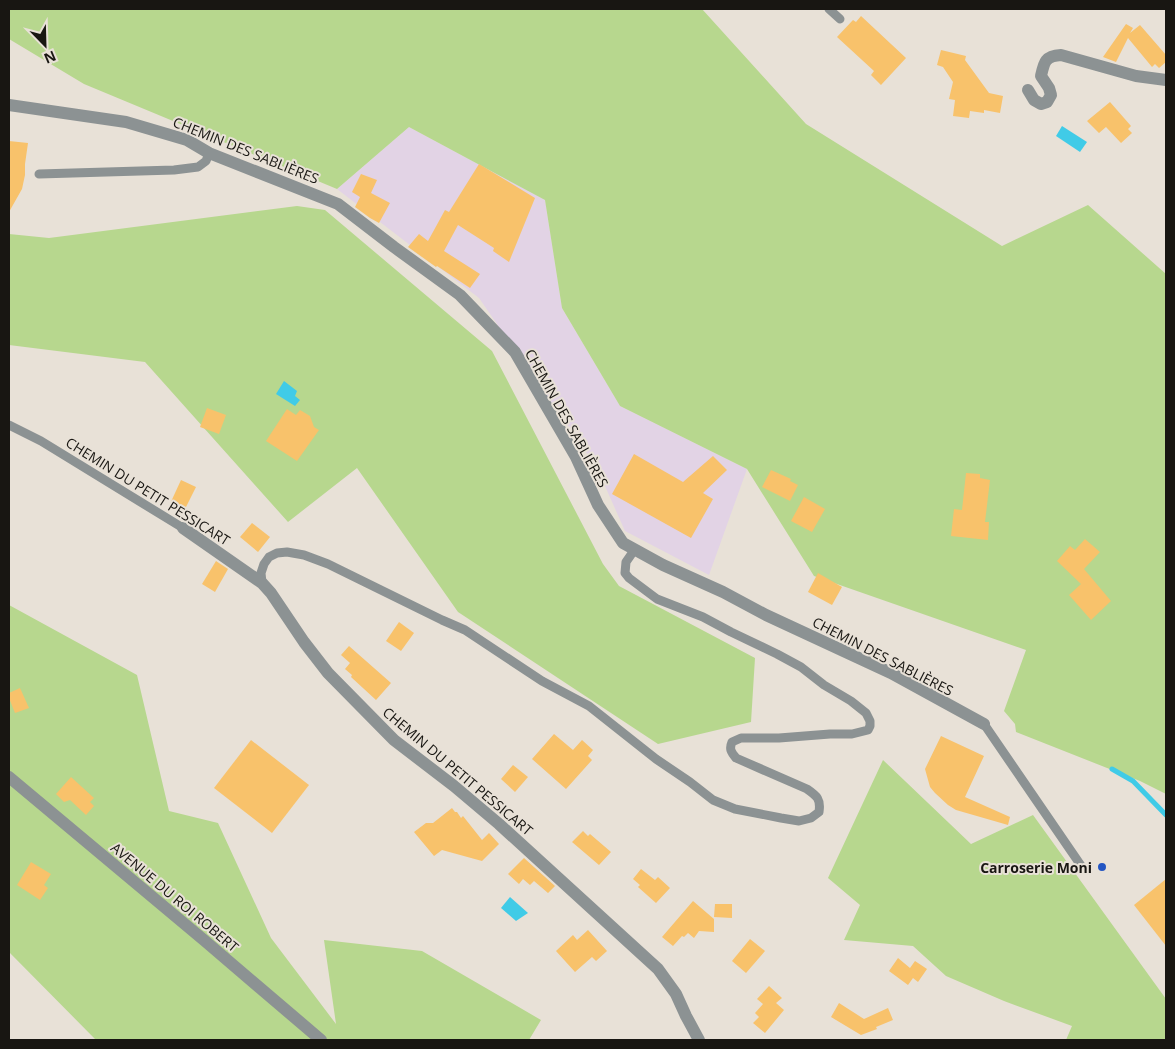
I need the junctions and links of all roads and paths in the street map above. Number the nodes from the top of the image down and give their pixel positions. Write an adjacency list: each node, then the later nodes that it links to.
1 (829, 9): 2 (lane)
2 (840, 19)
3 (1166, 80): 4 (street)
4 (1028, 90)
5 (9, 105): 6 (street, CHEMIN DES SABLIÈRES)
6 (209, 152): 7 (lane); 10 (street, CHEMIN DES SABLIÈRES)
7 (39, 174)
8 (9, 425): 9 (lane, CHEMIN DU PETIT PESSICART)
9 (183, 528): 11 (street, CHEMIN DU PETIT PESSICART)
10 (635, 549): 11 (lane); 12 (street, CHEMIN DES SABLIÈRES)
11 (262, 583): 16 (street, CHEMIN DU PETIT PESSICART)
12 (984, 724): 14 (lane)
13 (9, 777): 15 (street, AVENUE DU ROI ROBERT)
14 (1082, 867)
15 (321, 1040)
16 (699, 1040)

